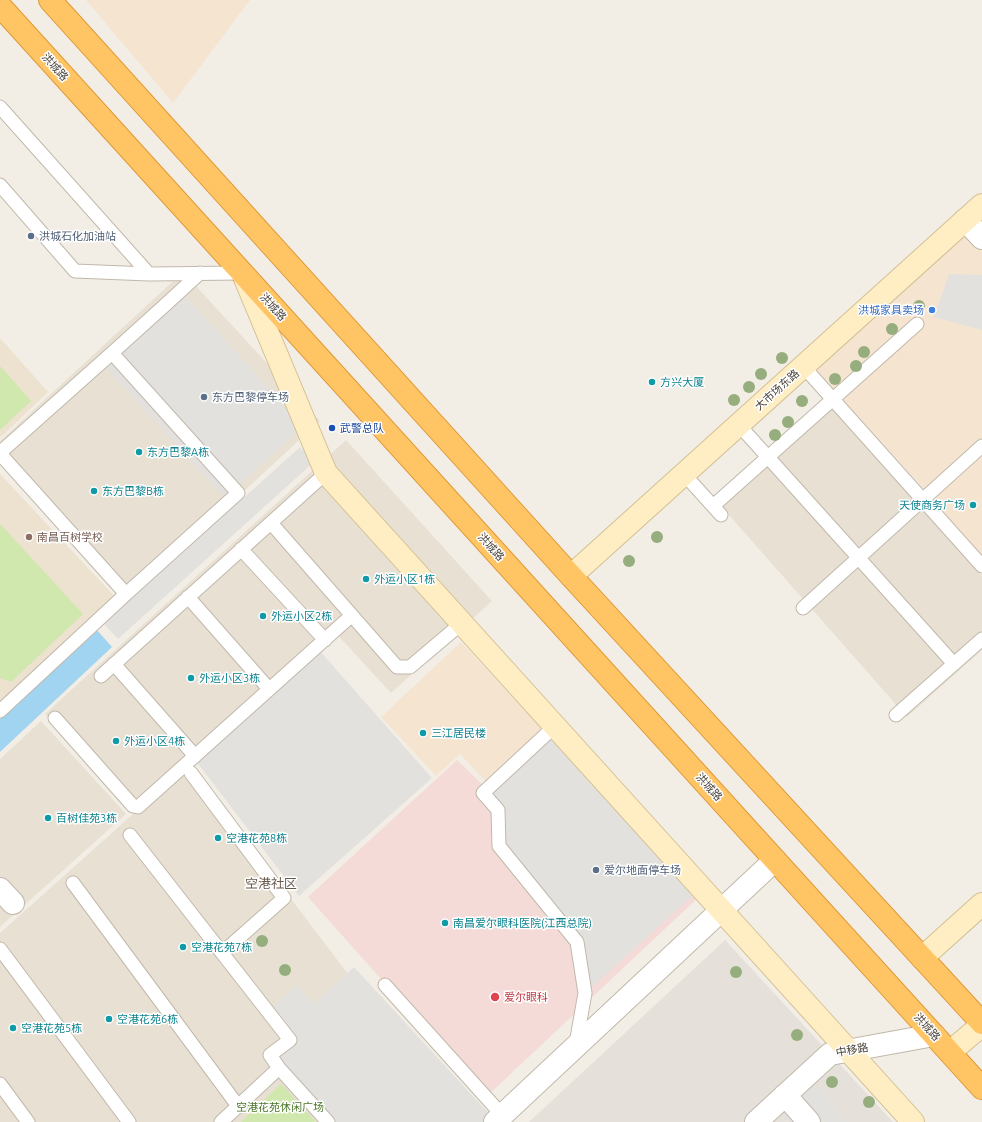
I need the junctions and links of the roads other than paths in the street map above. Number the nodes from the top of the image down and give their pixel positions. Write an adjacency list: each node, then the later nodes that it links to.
1 (50, 0): 25 (highway)
2 (0, 6): 9 (highway, 洪城路)
3 (0, 107): 10 (lane)
4 (0, 185): 10 (lane)
5 (982, 205): 6 (main road, 大市场东路)
6 (965, 220): 7 (street); 13 (main road, 大市场东路)
7 (982, 238)
8 (200, 273): 9 (lane); 10 (lane); 12 (lane)
9 (242, 273): 18 (main road); 44 (highway, 洪城路)
10 (149, 274)
11 (917, 324): 14 (lane)
12 (112, 353): 26 (lane); 26 (lane)
13 (803, 366): 14 (lane); 15 (main road, 大市场东路)
14 (832, 400): 17 (lane); 20 (lane)
15 (739, 425): 17 (lane); 19 (main road, 大市场东路)
16 (982, 446): 20 (lane)
17 (768, 457): 19 (lane); 23 (lane)
18 (326, 473): 21 (lane); 30 (main road)
19 (684, 474): 25 (main road, 大市场东路)
20 (923, 500): 23 (lane); 24 (lane)
21 (270, 523): 22 (lane); 29 (lane)
22 (241, 549): 27 (lane); 32 (lane)
23 (858, 558): 28 (lane); 34 (lane)
24 (982, 566)
25 (571, 576): 50 (highway)
26 (126, 594): 37 (lane)
27 (188, 597): 33 (lane); 36 (lane)
28 (803, 608)
29 (351, 616): 30 (lane); 32 (lane)
30 (462, 623): 40 (main road)
31 (982, 639): 34 (lane)
32 (325, 640): 36 (lane)
33 (114, 664): 35 (lane); 41 (lane)
34 (954, 664): 38 (lane)
35 (100, 676)
36 (269, 689): 41 (lane)
37 (0, 711)
38 (896, 714)
39 (55, 718): 41 (lane)
40 (555, 726): 47 (main road); 54 (lane)
41 (195, 756)
42 (191, 772): 49 (lane)
43 (130, 835): 49 (lane)
44 (775, 860): 47 (street); 53 (highway, 洪城路)
45 (73, 883): 61 (lane)
46 (982, 904): 50 (main road)
47 (722, 910): 54 (street); 55 (main road)
48 (0, 949): 64 (lane)
49 (222, 953): 57 (lane)
50 (922, 958): 52 (highway)
51 (385, 985): 62 (lane)
52 (982, 1024): 56 (main road)
53 (934, 1035): 55 (street, 中移路); 56 (highway, 洪城路)
54 (576, 1046): 62 (street)
55 (849, 1050): 60 (street, 中移路); 69 (main road)
56 (950, 1052): 59 (highway, 洪城路)
57 (279, 1068): 61 (lane); 66 (lane)
58 (0, 1084): 63 (lane)
59 (982, 1088)
60 (785, 1096): 67 (street, 中移路); 68 (street)
61 (238, 1106): 65 (lane)
62 (498, 1119)
63 (28, 1122)
64 (129, 1122)
65 (221, 1122)
66 (328, 1122)
67 (756, 1122)
68 (809, 1122)
69 (914, 1122)

